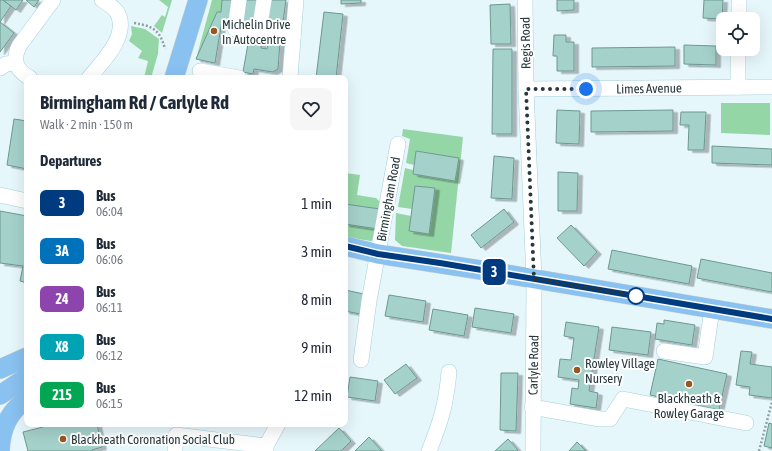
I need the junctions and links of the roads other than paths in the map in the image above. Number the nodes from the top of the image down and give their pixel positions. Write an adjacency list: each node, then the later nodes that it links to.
1 (53, 0): 14 (street)
2 (102, 0): 18 (street)
3 (184, 0): 19 (main road)
4 (198, 0): 20 (main road)
5 (239, 0): 11 (street)
6 (264, 0): 11 (street)
7 (296, 0): 12 (street)
8 (525, 0): 25 (street, Regis Road)
9 (739, 0): 10 (street)
10 (739, 12)
11 (259, 32): 12 (street)
12 (293, 38): 22 (street)
13 (738, 56): 23 (street)
14 (16, 63): 15 (street); 17 (street)
15 (0, 68)
16 (200, 71): 21 (street)
17 (25, 75)
18 (91, 75)
19 (165, 75)
20 (175, 75)
21 (222, 75)
22 (290, 75)
23 (738, 87): 24 (street, Limes Avenue); 25 (street, Limes Avenue)
24 (772, 87)
25 (526, 89): 32 (street, Regis Road)
26 (398, 144): 30 (street, Birmingham Road)
27 (0, 195): 28 (street)
28 (24, 200)
29 (348, 247): 30 (main road, Birmingham Road)
30 (378, 254): 31 (main road, Birmingham Road); 32 (main road, Birmingham Road); 36 (street, Birmingham Road)
31 (348, 257)
32 (534, 279): 33 (main road, Birmingham Road); 43 (street, Carlyle Road)
33 (712, 309): 34 (main road, Birmingham Road); 35 (street)
34 (772, 319)
35 (664, 351)
36 (361, 360)
37 (24, 365): 39 (main road)
38 (24, 366): 41 (main road)
39 (0, 369)
40 (449, 372): 50 (street)
41 (0, 395)
42 (24, 401): 46 (main road)
43 (532, 407): 44 (street); 51 (street, Carlyle Road)
44 (746, 423)
45 (276, 427): 47 (street)
46 (0, 445): 48 (main road)
47 (266, 448): 49 (street)
48 (0, 451)
49 (175, 451)
50 (429, 451)
51 (533, 451)

